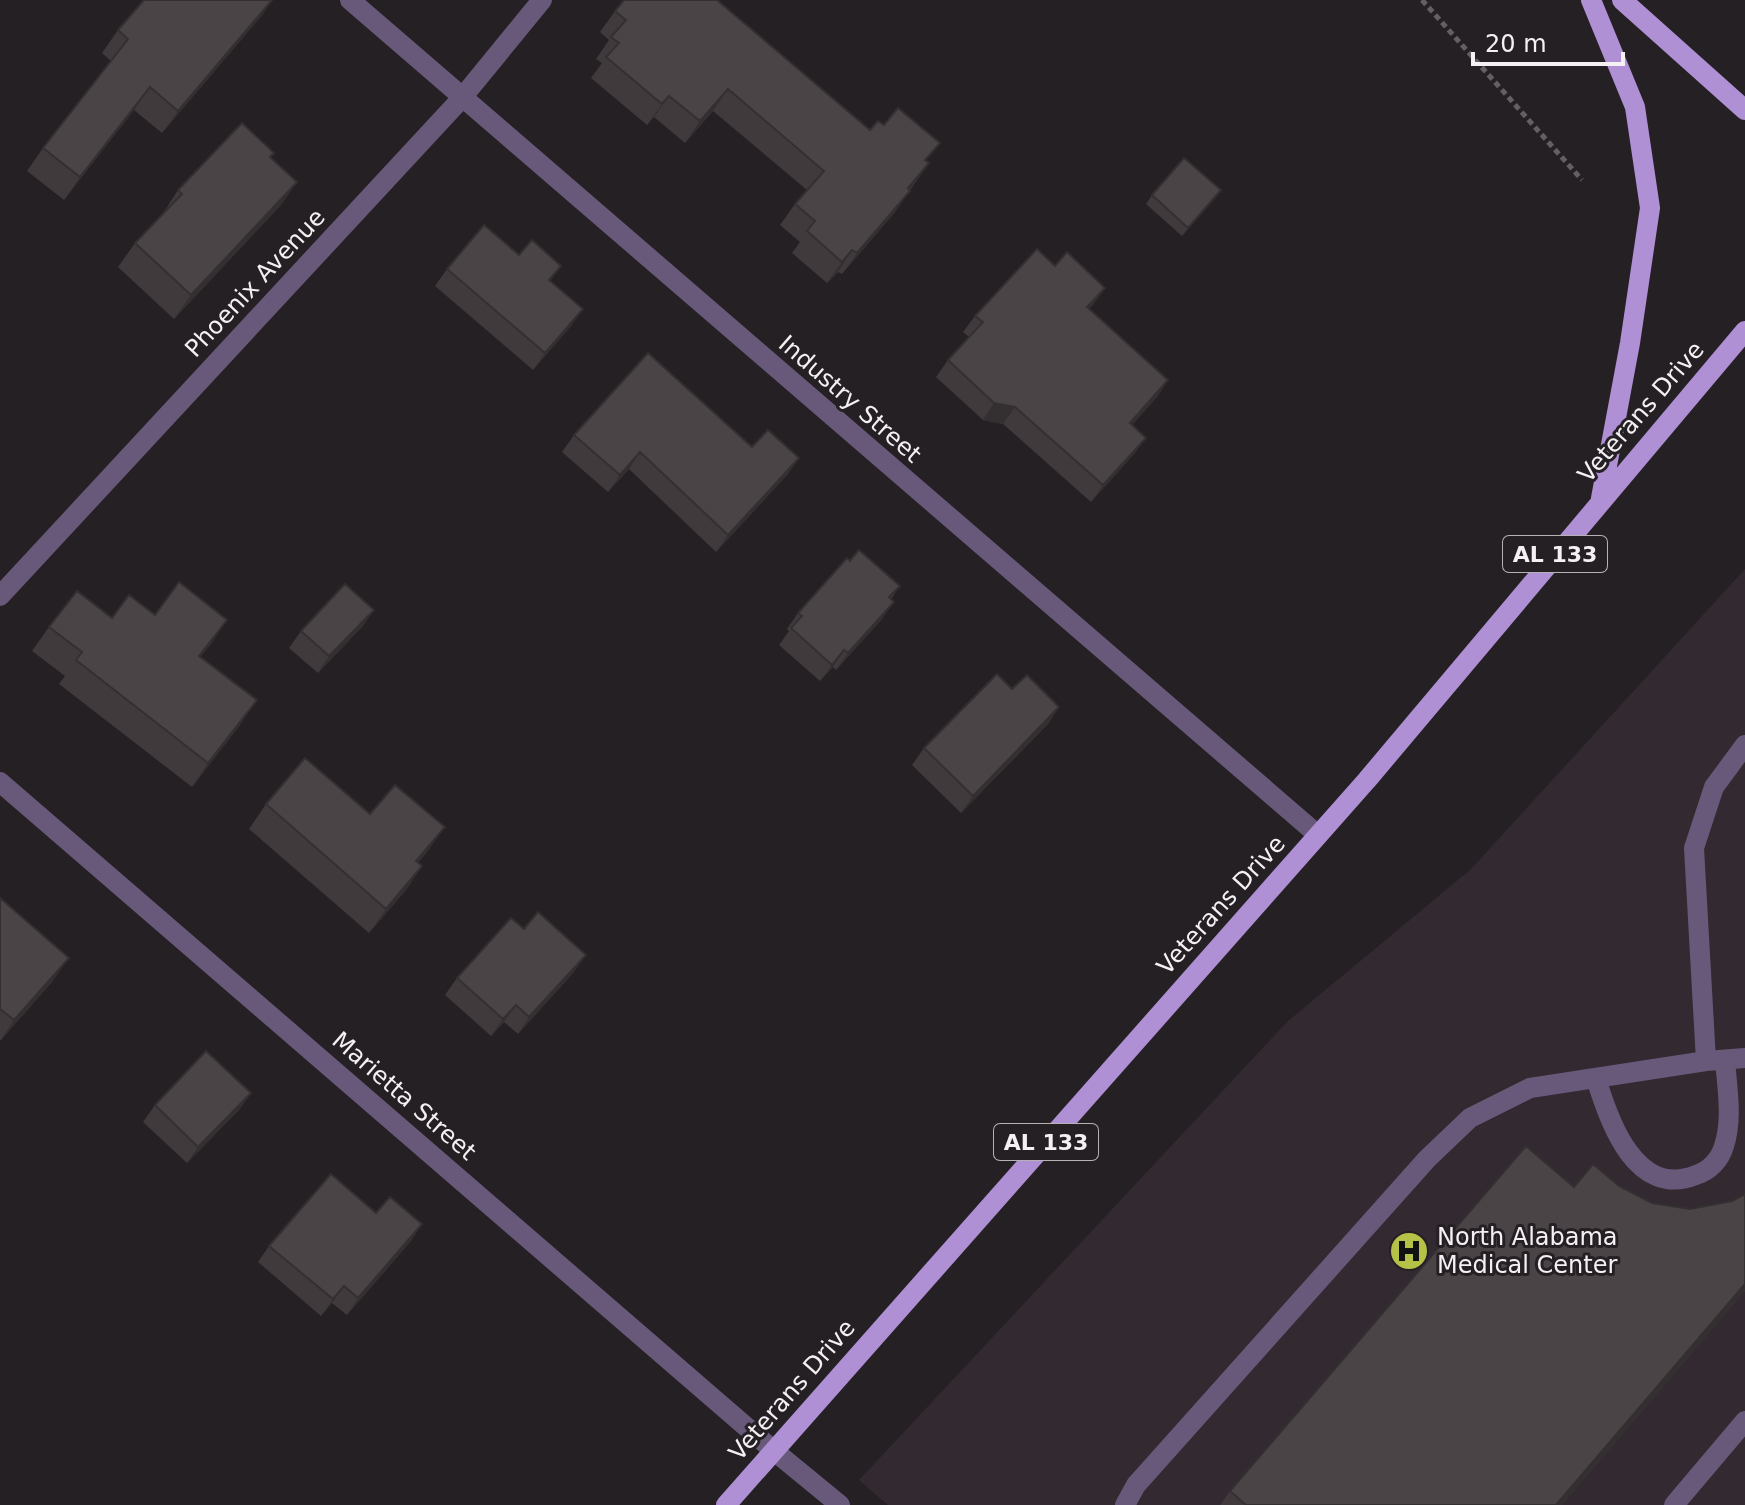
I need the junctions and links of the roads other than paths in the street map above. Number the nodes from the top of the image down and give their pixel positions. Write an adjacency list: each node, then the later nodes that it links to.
1 (350, 0): 5 (street, Industry Street)
2 (542, 0): 5 (street, Phoenix Avenue)
3 (1591, 0): 8 (main road)
4 (1622, 0): 6 (main road)
5 (461, 99): 9 (street, Phoenix Avenue); 12 (street, Industry Street)
6 (1745, 110)
7 (1745, 331): 8 (main road, Veterans Drive / AL 133)
8 (1601, 498): 12 (main road, Veterans Drive / AL 133)
9 (0, 596)
10 (1745, 745): 13 (street)
11 (0, 782): 16 (street, Marietta Street)
12 (1318, 835): 16 (main road, Veterans Drive / AL 133)
13 (1725, 1060): 14 (street); 14 (street)
14 (1596, 1078): 19 (street)
15 (1745, 1421): 20 (street)
16 (773, 1450): 17 (main road, Veterans Drive / AL 133); 18 (street, Marietta Street)
17 (726, 1505)
18 (840, 1505)
19 (1125, 1505)
20 (1674, 1505)

